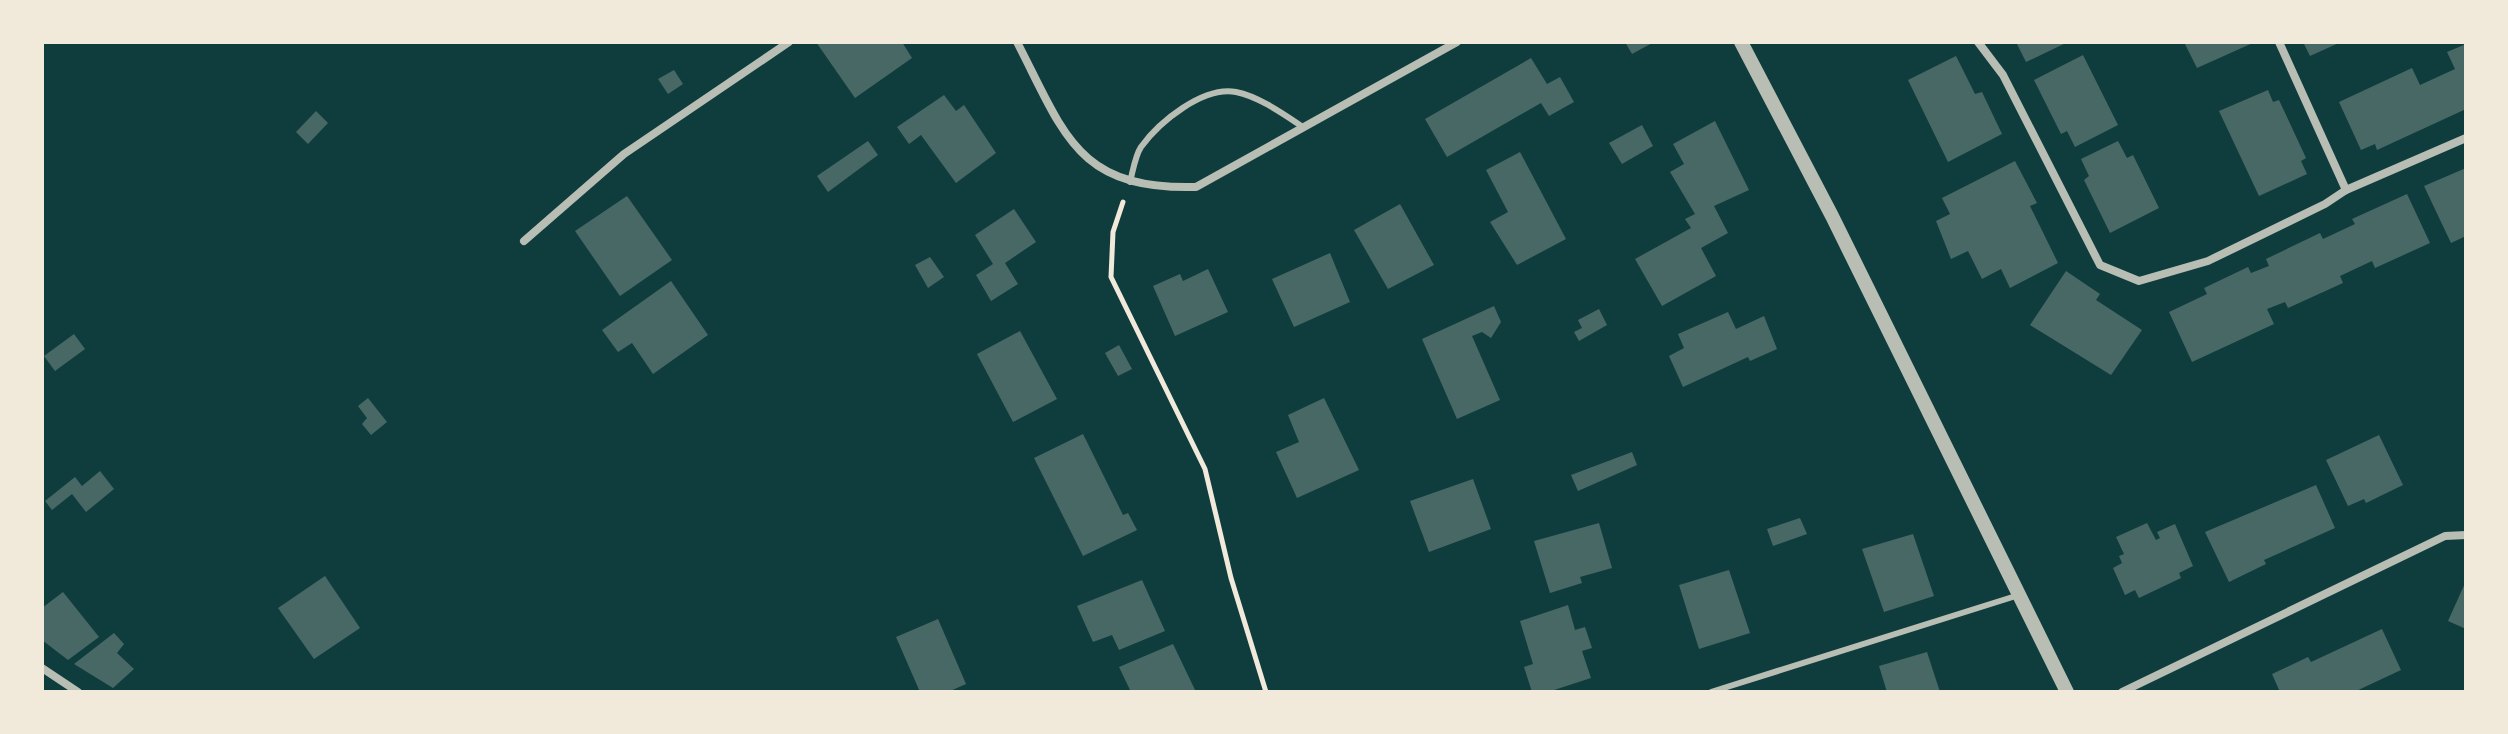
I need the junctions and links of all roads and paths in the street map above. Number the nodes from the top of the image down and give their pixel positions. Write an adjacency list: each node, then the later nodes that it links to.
1 (789, 42): 11 (street)
2 (1017, 42): 9 (street)
3 (1457, 42): 7 (street)
4 (1741, 42): 13 (street)
5 (1978, 42): 10 (street)
6 (2279, 42): 10 (street)
7 (1303, 127): 9 (street); 9 (lane)
8 (2466, 138): 10 (street)
9 (1130, 182): 16 (path)
10 (2346, 190)
11 (524, 241)
12 (2466, 535): 19 (street)
13 (2019, 595): 17 (lane); 18 (street)
14 (42, 668): 15 (street)
15 (78, 692)
16 (1266, 692)
17 (1711, 692)
18 (2067, 692)
19 (2122, 692)

